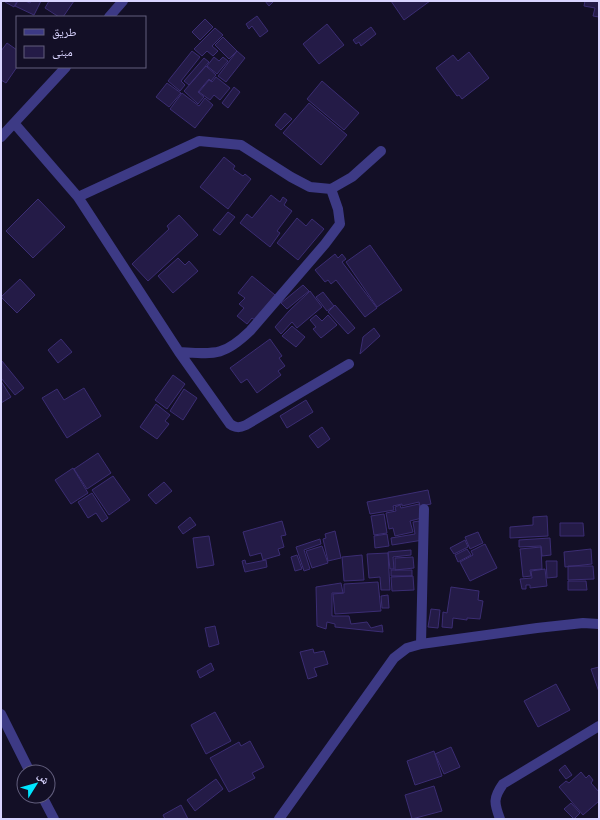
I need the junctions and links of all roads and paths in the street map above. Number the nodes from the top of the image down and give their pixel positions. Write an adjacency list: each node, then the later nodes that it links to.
1 (123, 1): 2 (street)
2 (110, 16)
3 (65, 68): 4 (street)
4 (14, 123): 5 (street); 8 (street)
5 (1, 137)
6 (381, 151): 7 (street)
7 (331, 189): 8 (street); 9 (street)
8 (78, 198): 9 (street)
9 (179, 352): 10 (street)
10 (349, 364)
11 (424, 509): 13 (street)
12 (599, 624): 13 (street)
13 (420, 644): 19 (street)
14 (1, 714): 16 (street)
15 (599, 726): 20 (street)
16 (26, 764)
17 (46, 804): 18 (street)
18 (54, 819)
19 (279, 819)
20 (500, 819)

